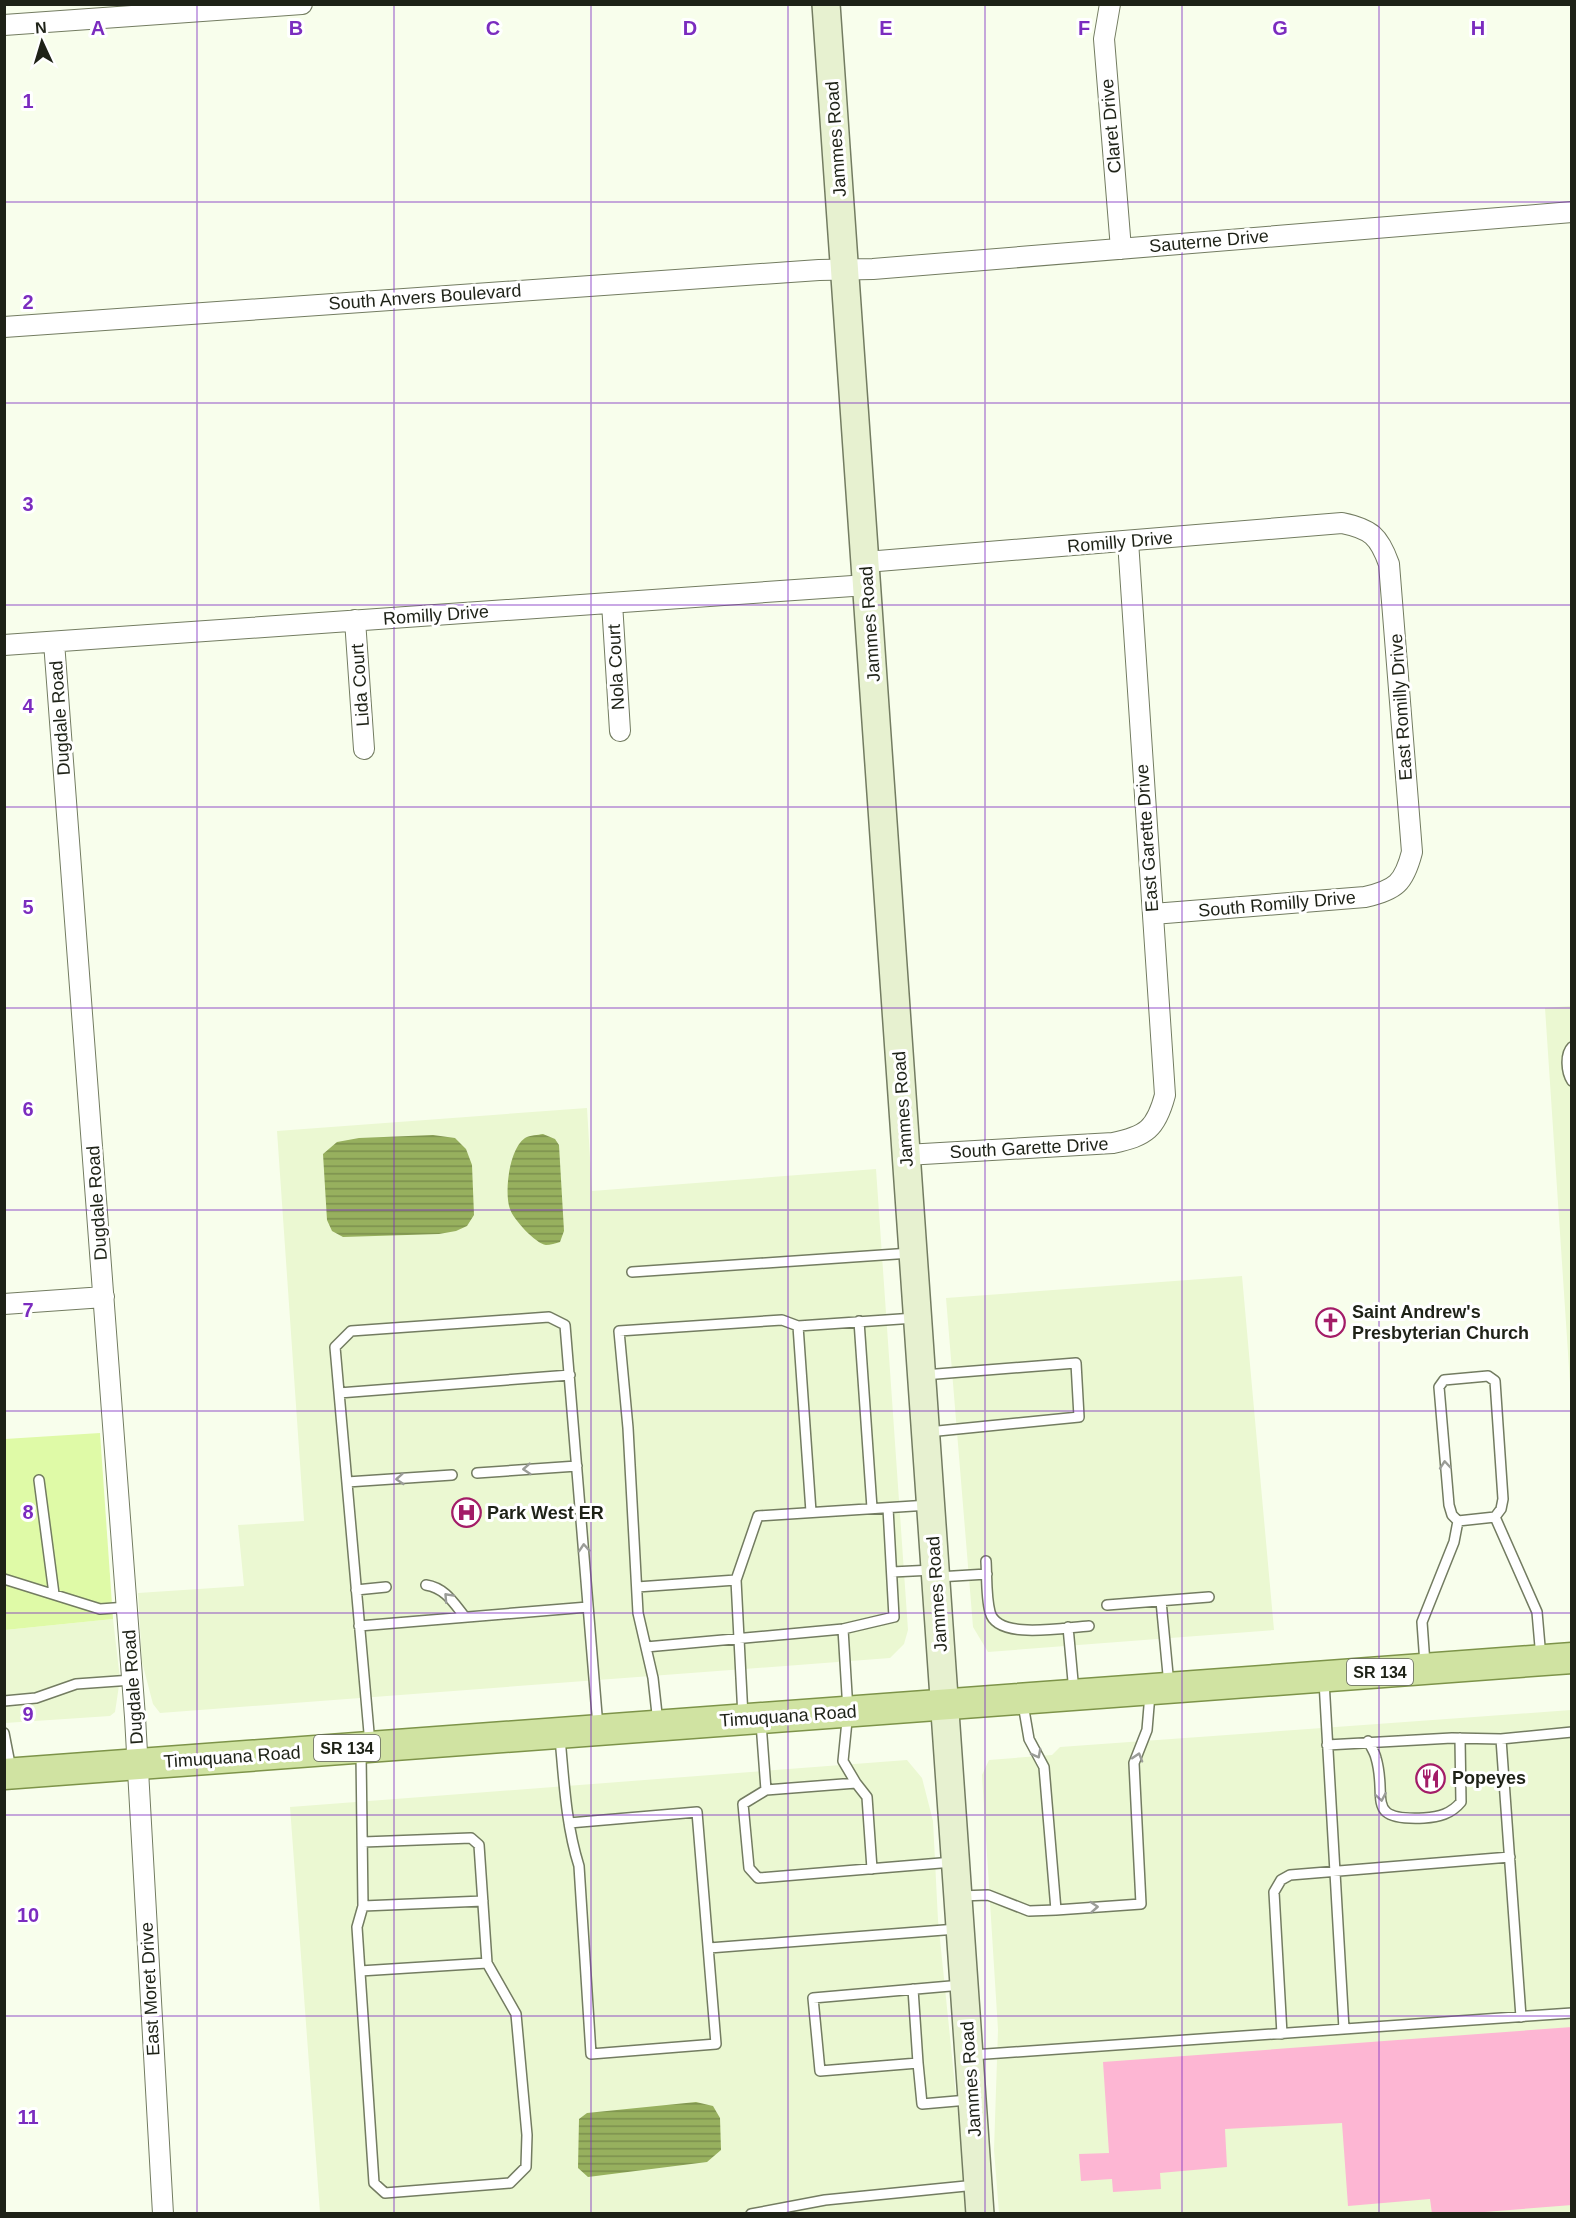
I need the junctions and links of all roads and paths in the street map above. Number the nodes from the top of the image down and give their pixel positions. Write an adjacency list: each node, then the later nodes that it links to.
1 (302, 4): 4 (street)
2 (826, 4): 7 (street, Jammes Road)
3 (1110, 4): 6 (street, Claret Drive)
4 (4, 25)
5 (1572, 212): 6 (street, Sauterne Drive)
6 (1121, 249): 7 (street, Sauterne Drive)
7 (846, 269): 8 (street, South Anvers Boulevard); 11 (street, Jammes Road)
8 (4, 327)
9 (1371, 533): 10 (street, Romilly Drive); 18 (street, East Romilly Drive)
10 (1128, 541): 11 (street, Romilly Drive); 19 (street, East Garette Drive)
11 (867, 574): 12 (street, Romilly Drive); 23 (street, Jammes Road)
12 (612, 603): 13 (street, Romilly Drive); 16 (street, Nola Court)
13 (355, 620): 14 (street, Romilly Drive); 17 (street, Lida Court)
14 (54, 642): 15 (street, Romilly Drive); 26 (street, Dugdale Road)
15 (4, 645)
16 (620, 731)
17 (364, 749)
18 (1398, 883): 19 (street, South Romilly Drive)
19 (1153, 914): 22 (street, East Garette Drive)
20 (1572, 1047): 21 (lane)
21 (1572, 1081)
22 (1149, 1129): 23 (street, South Garette Drive)
23 (906, 1155): 24 (street, Jammes Road)
24 (913, 1253): 25 (lane); 28 (street, Jammes Road)
25 (632, 1272)
26 (104, 1296): 27 (street); 61 (street, Dugdale Road)
27 (4, 1304)
28 (918, 1317): 29 (lane); 32 (street, Jammes Road)
29 (859, 1321): 30 (lane); 41 (lane)
30 (798, 1326): 43 (lane); 54 (lane)
31 (570, 1375): 33 (lane); 33 (lane); 35 (lane)
32 (922, 1375): 34 (street, Jammes Road); 34 (lane)
33 (339, 1393): 39 (lane)
34 (926, 1432): 40 (street, Jammes Road)
35 (577, 1466): 36 (lane, one-way to 36); 60 (lane, one-way to 35)
36 (477, 1473)
37 (452, 1475): 39 (lane, one-way to 39)
38 (39, 1480): 56 (lane)
39 (347, 1482): 55 (lane)
40 (931, 1505): 42 (lane); 48 (street, Jammes Road)
41 (872, 1508): 42 (lane); 43 (lane)
42 (888, 1508): 47 (lane)
43 (811, 1512): 51 (lane)
44 (1495, 1517): 45 (lane); 45 (lane, one-way to 44); 70 (lane)
45 (1458, 1521): 71 (lane)
46 (986, 1561): 49 (lane)
47 (892, 1572): 48 (lane); 66 (lane)
48 (936, 1574): 49 (lane); 78 (street, Jammes Road)
49 (987, 1574): 65 (lane)
50 (4, 1579): 56 (lane)
51 (736, 1580): 54 (lane); 67 (lane)
52 (426, 1585): 62 (lane, one-way to 52)
53 (386, 1587): 55 (lane)
54 (637, 1587): 68 (lane)
55 (356, 1590): 63 (lane)
56 (54, 1594): 61 (lane)
57 (1209, 1597): 58 (lane)
58 (1161, 1601): 59 (lane); 74 (lane)
59 (1107, 1605)
60 (588, 1606): 62 (lane); 82 (lane)
61 (127, 1607): 73 (street, Dugdale Road)
62 (465, 1617): 63 (lane)
63 (359, 1626): 90 (lane)
64 (1089, 1626): 65 (lane)
65 (1068, 1627): 75 (lane)
66 (843, 1629): 67 (lane); 79 (lane)
67 (740, 1638): 68 (lane); 80 (lane)
68 (646, 1647): 81 (lane)
69 (1572, 1658): 70 (main road, Timuquana Road / SR 134)
70 (1541, 1660): 71 (main road, Timuquana Road / SR 134)
71 (1425, 1669): 72 (main road, Timuquana Road / SR 134)
72 (1323, 1676): 74 (main road, Timuquana Road / SR 134); 89 (lane)
73 (132, 1680): 77 (lane); 91 (street, Dugdale Road)
74 (1160, 1688): 75 (main road, Timuquana Road / SR 134); 104 (lane, one-way to 74)
75 (1074, 1695): 76 (main road, Timuquana Road / SR 134)
76 (1022, 1698): 78 (main road, Timuquana Road / SR 134); 104 (lane, one-way to 104)
77 (4, 1701)
78 (945, 1704): 79 (main road, Timuquana Road / SR 134); 98 (street, Jammes Road)
79 (848, 1711): 80 (main road, Timuquana Road / SR 134); 93 (lane)
80 (752, 1718): 81 (main road, Timuquana Road / SR 134); 94 (lane)
81 (659, 1725): 82 (main road, Timuquana Road / SR 134)
82 (598, 1730): 83 (main road, Timuquana Road / SR 134)
83 (559, 1732): 90 (main road, Timuquana Road / SR 134); 95 (lane)
84 (1572, 1732): 87 (lane)
85 (4, 1733): 92 (lane)
86 (1460, 1738): 87 (lane); 88 (lane); 88 (lane, one-way to 86)
87 (1501, 1738): 97 (lane)
88 (1368, 1742): 89 (lane)
89 (1328, 1745): 100 (lane)
90 (365, 1747): 91 (main road, Timuquana Road / SR 134); 96 (lane)
91 (138, 1764): 92 (main road, Timuquana Road / SR 134); 120 (street, East Moret Drive)
92 (8, 1774)
93 (856, 1783): 94 (lane); 99 (lane)
94 (766, 1790): 99 (lane)
95 (569, 1823): 106 (lane); 106 (lane)
96 (363, 1842): 102 (lane); 103 (lane)
97 (1510, 1857): 100 (lane); 112 (lane)
98 (956, 1862): 99 (lane); 101 (street, Jammes Road)
99 (872, 1869)
100 (1335, 1872): 113 (lane); 114 (lane)
101 (958, 1896): 104 (lane); 105 (street, Jammes Road)
102 (483, 1901): 103 (lane); 107 (lane)
103 (363, 1906): 108 (lane)
104 (1056, 1910)
105 (960, 1929): 106 (lane); 109 (street, Jammes Road)
106 (709, 1948)
107 (487, 1963): 108 (lane); 108 (lane)
108 (360, 1971)
109 (964, 1985): 110 (lane); 115 (street, Jammes Road)
110 (913, 1989): 116 (lane); 116 (lane)
111 (1572, 2013): 112 (lane)
112 (1521, 2017): 113 (lane)
113 (1344, 2029): 114 (lane)
114 (1282, 2034): 115 (lane)
115 (969, 2055): 117 (street, Jammes Road)
116 (918, 2063): 117 (lane)
117 (972, 2099): 118 (street, Jammes Road)
118 (978, 2185): 119 (lane); 121 (street, Jammes Road)
119 (753, 2213)
120 (162, 2214)
121 (980, 2214)

